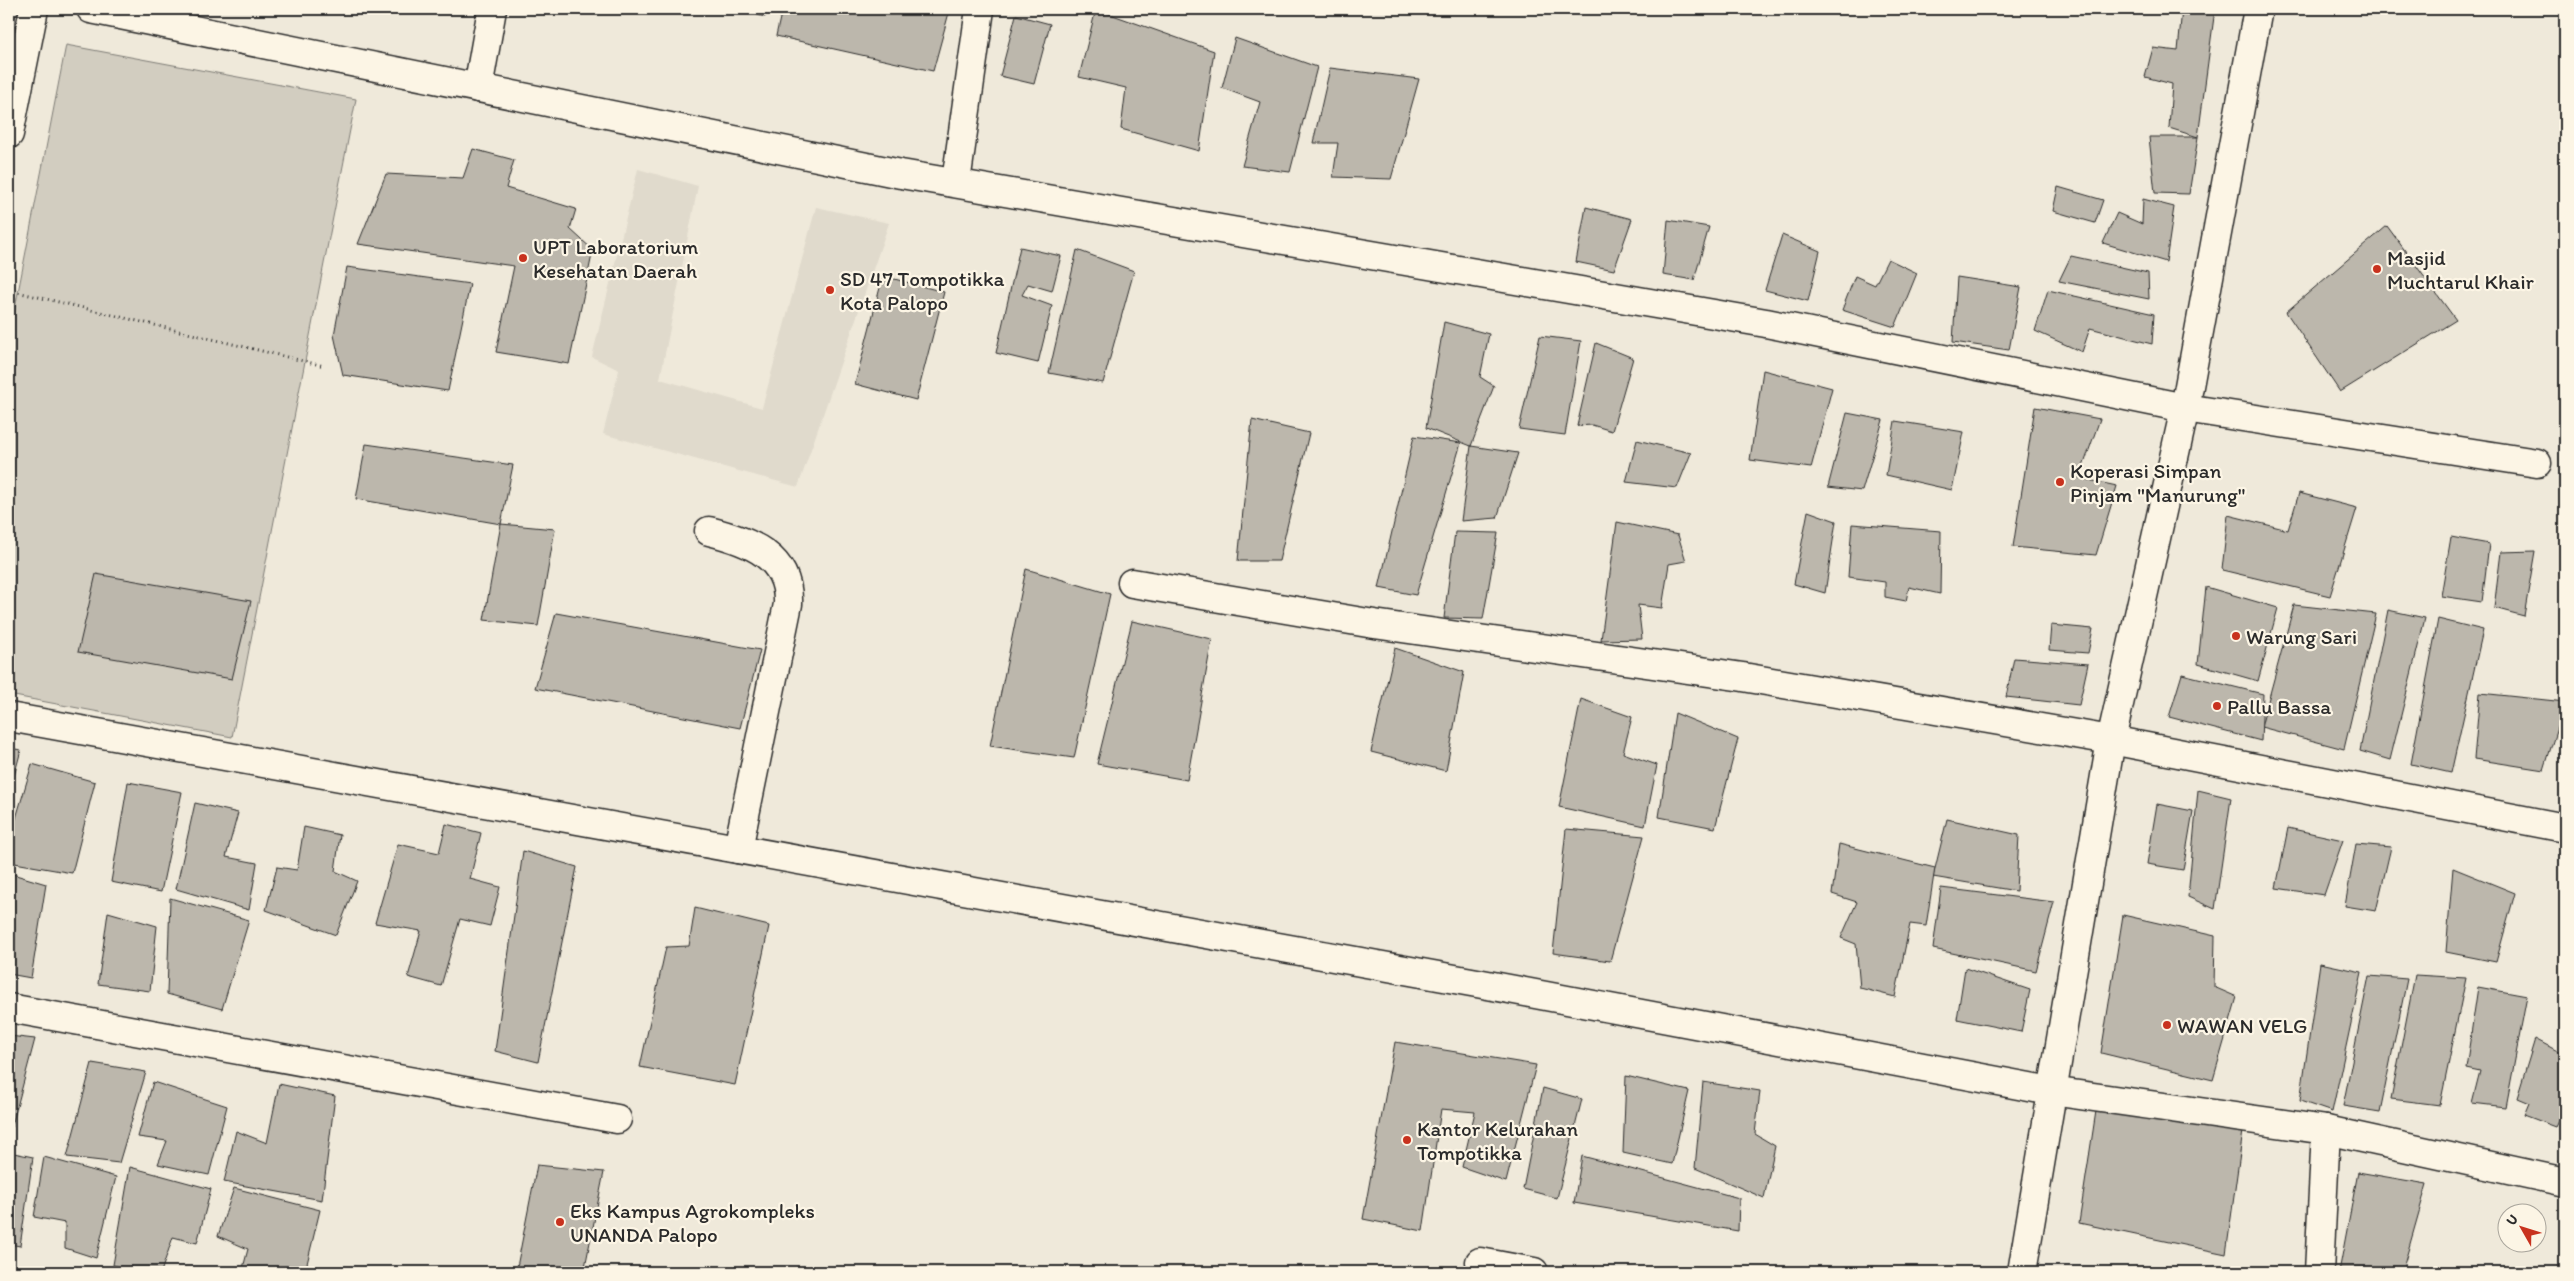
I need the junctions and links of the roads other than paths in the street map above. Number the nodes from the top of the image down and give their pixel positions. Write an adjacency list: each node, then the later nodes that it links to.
1 (34, 9): 7 (street)
2 (91, 9): 6 (street)
3 (492, 9): 6 (street)
4 (980, 9): 8 (street)
5 (2258, 9): 9 (street)
6 (478, 88): 8 (street)
7 (9, 134)
8 (956, 182): 9 (street)
9 (2185, 408): 10 (street); 14 (street)
10 (2537, 463)
11 (709, 531): 16 (street)
12 (1132, 583): 14 (street)
13 (9, 717): 16 (street)
14 (2111, 740): 15 (street); 18 (street)
15 (2565, 828)
16 (738, 849): 18 (street)
17 (9, 1008): 19 (street)
18 (2051, 1091): 20 (street); 24 (street)
19 (618, 1119)
20 (2326, 1130): 21 (street); 25 (street)
21 (2565, 1182)
22 (1480, 1262): 23 (street)
23 (1534, 1272)
24 (2022, 1272)
25 (2318, 1272)

